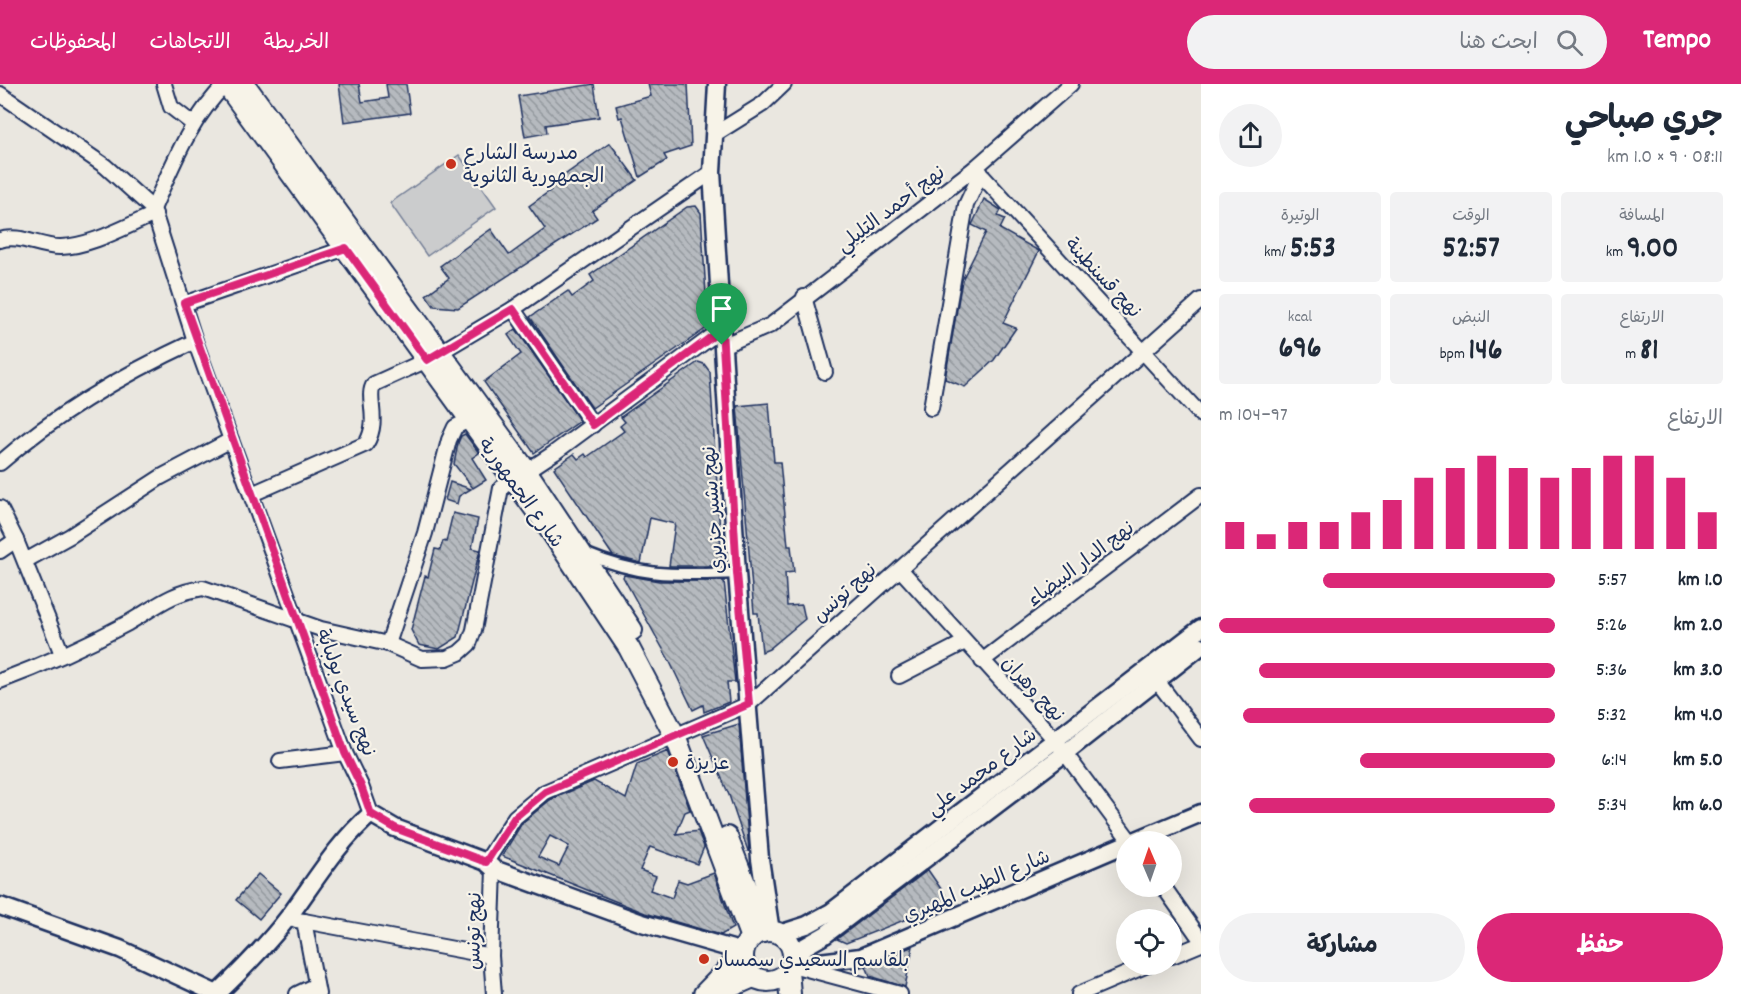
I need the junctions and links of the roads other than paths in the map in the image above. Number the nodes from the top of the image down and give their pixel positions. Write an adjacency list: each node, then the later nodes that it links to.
1 (164, 84): 8 (street)
2 (226, 84): 8 (street); 14 (main road, شارع الجمهورية)
3 (244, 84): 22 (main road, شارع الجمهورية)
4 (717, 84): 9 (street, نهج بشير جزيري)
5 (784, 84): 9 (street)
6 (1071, 84): 10 (street, نهج أحمد التليلي)
7 (0, 94): 12 (street)
8 (193, 124): 12 (street)
9 (715, 134): 11 (street, نهج بشير جزيري)
10 (978, 170): 15 (street, نهج أحمد التليلي); 21 (street, نهج قسنطينة); 24 (street)
11 (711, 172): 18 (street); 19 (street, نهج بشير جزيري)
12 (154, 212): 13 (street); 17 (street, نهج سيدي بولبابة)
13 (0, 240)
14 (346, 248): 17 (street); 22 (main road, شارع الجمهورية)
15 (804, 297): 19 (street, نهج أحمد التليلي); 23 (street)
16 (1201, 300): 21 (street, نهج تونس)
17 (184, 303): 20 (street, نهج سيدي بولبابة)
18 (513, 309): 22 (street); 27 (street)
19 (722, 337): 27 (street, نهج أحمد التليلي); 39 (street, نهج بشير جزيري)
20 (195, 341): 28 (street, نهج سيدي بولبابة); 29 (street)
21 (1144, 350): 25 (street, نهج قسنطينة); 38 (street, نهج تونس)
22 (434, 356): 26 (main road, شارع الجمهورية); 30 (main road, شارع الجمهورية); 31 (street)
23 (825, 372)
24 (931, 408)
25 (1201, 415)
26 (469, 420): 30 (main road, شارع الجمهورية); 43 (street)
27 (593, 425): 30 (street, نهج أحمد التليلي)
28 (231, 440): 31 (street, نهج سيدي بولبابة); 37 (street)
29 (0, 463)
30 (519, 476): 36 (main road, شارع الجمهورية); 43 (street); 51 (main road, شارع الجمهورية)
31 (252, 494): 40 (street, نهج سيدي بولبابة)
32 (1201, 495): 46 (street, نهج الدار البيضاء)
33 (0, 508): 34 (street)
34 (16, 540): 35 (street); 37 (street)
35 (0, 551)
36 (581, 552): 39 (street); 51 (main road, شارع الجمهورية)
37 (25, 561): 45 (street)
38 (900, 569): 42 (street, نهج وهران); 50 (street, نهج تونس)
39 (737, 573): 50 (street, نهج بشير جزيري)
40 (298, 621): 43 (street); 45 (street); 54 (street, نهج سيدي بولبابة)
41 (1201, 628): 53 (street, شارع محمد علي)
42 (965, 642): 46 (street, نهج وهران); 47 (street)
43 (388, 644)
44 (1201, 646): 49 (street, شارع محمد علي)
45 (62, 654): 48 (street)
46 (982, 662): 53 (street, نهج وهران)
47 (899, 676)
48 (0, 681)
49 (1158, 681): 52 (street); 53 (street, شارع محمد علي)
50 (749, 704): 51 (street, نهج تونس); 66 (street, نهج بشير جزيري)
51 (681, 735): 61 (street, نهج تونس); 66 (main road, شارع الجمهورية)
52 (1201, 740)
53 (1061, 747): 58 (street, نهج وهران); 66 (street, شارع محمد علي); 69 (street, شارع محمد علي)
54 (345, 753): 55 (street); 57 (street, نهج سيدي بولبابة)
55 (280, 761)
56 (1201, 813): 59 (street)
57 (371, 814): 61 (street); 64 (street)
58 (1123, 831)
59 (1158, 831)
60 (1116, 848): 69 (street, شارع الطيب المهيري)
61 (490, 866): 66 (street); 68 (street, نهج تونس)
62 (1171, 897): 65 (street)
63 (0, 906): 73 (street)
64 (296, 920): 68 (street); 72 (street); 73 (street)
65 (1199, 935): 67 (street)
66 (758, 940): 69 (main road); 71 (main road); 76 (main road)
67 (1182, 948)
68 (491, 956): 75 (street, نهج تونس)
69 (791, 962): 71 (main road); 78 (main road); 79 (street)
70 (1124, 975): 80 (street)
71 (758, 985): 77 (main road)
72 (317, 990): 74 (street)
73 (217, 994)
74 (297, 994)
75 (494, 994)
76 (704, 994)
77 (714, 994)
78 (789, 994)
79 (900, 994)
80 (1079, 994)

